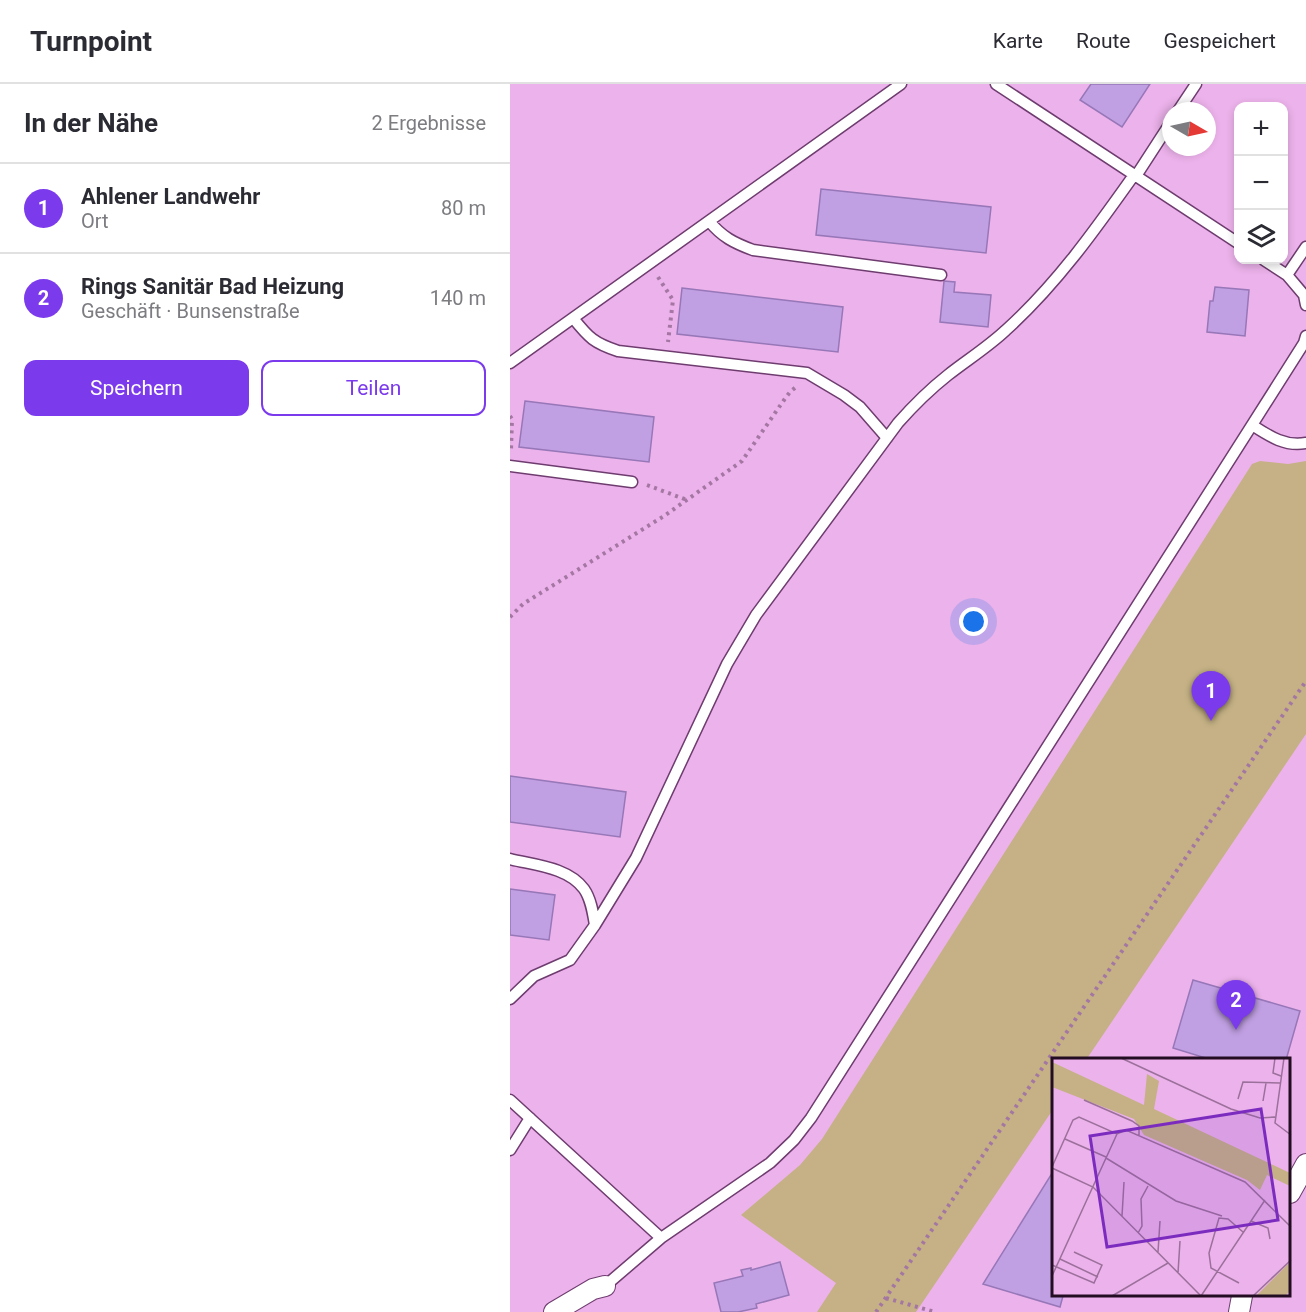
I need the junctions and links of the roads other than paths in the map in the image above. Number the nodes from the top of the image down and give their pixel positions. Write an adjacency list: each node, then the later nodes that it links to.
1 (901, 84): 7 (lane)
2 (996, 84): 6 (lane)
3 (1196, 84): 4 (lane)
4 (1184, 102)
5 (1162, 135): 6 (lane)
6 (1135, 175): 8 (lane); 18 (lane)
7 (709, 221): 11 (lane); 14 (lane)
8 (1234, 240)
9 (1306, 247): 12 (lane)
10 (1269, 264): 12 (lane)
11 (941, 275)
12 (1287, 275): 13 (lane)
13 (1306, 305)
14 (573, 318): 16 (lane); 18 (lane)
15 (1306, 336): 17 (lane)
16 (510, 363)
17 (1252, 425): 19 (lane); 30 (lane)
18 (886, 438): 23 (lane)
19 (1306, 443)
20 (510, 466): 21 (lane)
21 (632, 482)
22 (510, 859): 23 (lane)
23 (595, 925): 24 (lane)
24 (510, 999)
25 (510, 1100): 26 (lane)
26 (530, 1118): 27 (lane); 30 (lane)
27 (510, 1150)
28 (1306, 1164): 29 (street)
29 (1291, 1191)
30 (661, 1238): 31 (lane)
31 (605, 1286): 33 (street)
32 (1242, 1297): 34 (street)
33 (554, 1312)
34 (1239, 1312)

